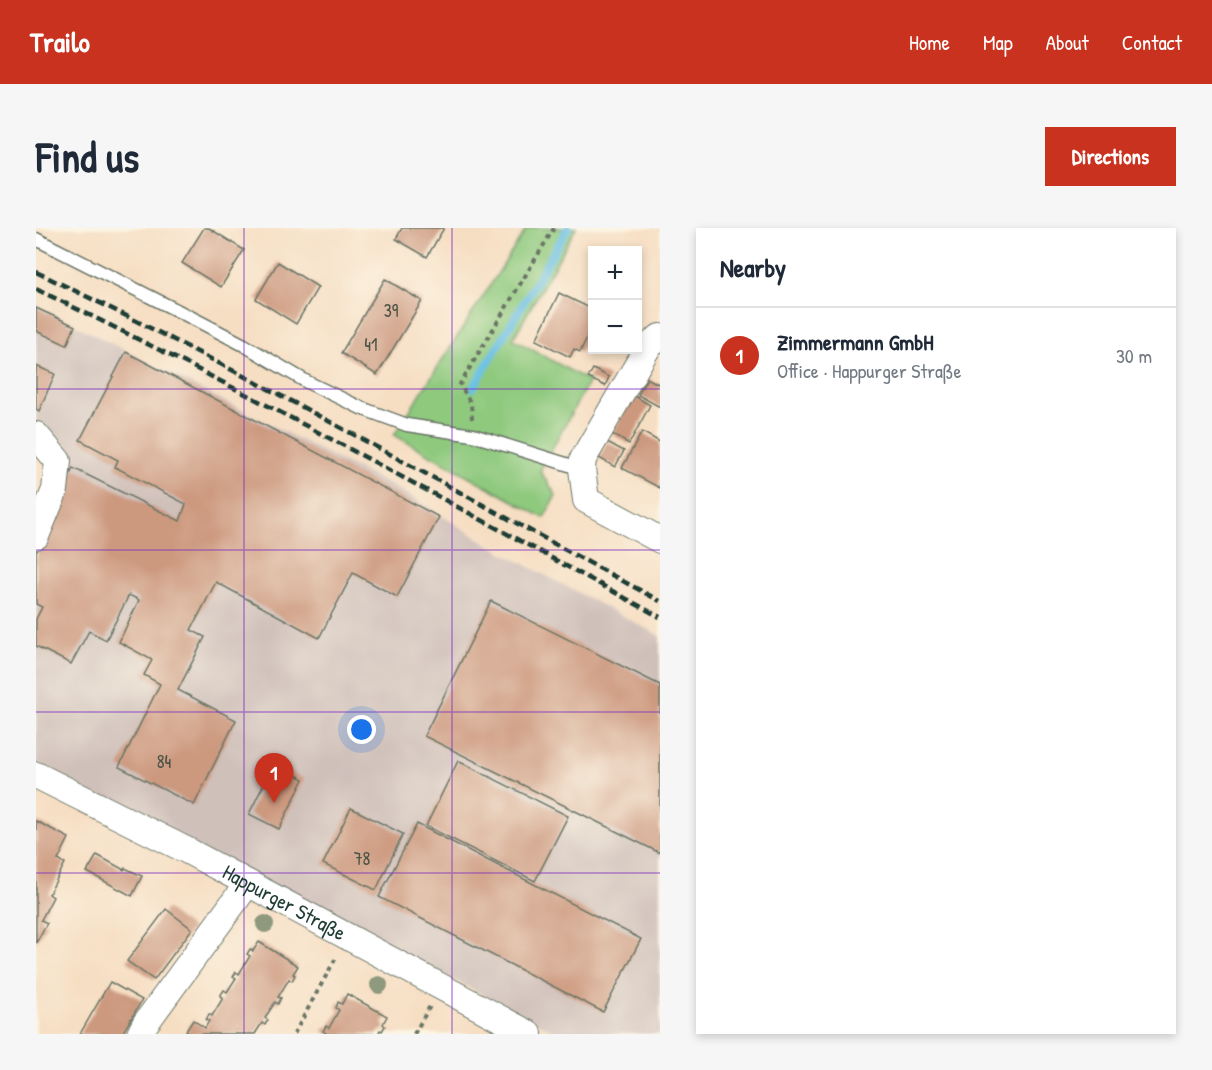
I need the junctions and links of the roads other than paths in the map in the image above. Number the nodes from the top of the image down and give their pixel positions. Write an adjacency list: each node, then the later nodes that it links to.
1 (36, 239): 4 (lane)
2 (660, 337): 4 (street)
3 (36, 435): 5 (street)
4 (582, 469): 6 (street)
5 (36, 536)
6 (660, 540)
7 (36, 775): 8 (street, Happurger Straße)
8 (248, 883): 9 (street); 10 (street, Happurger Straße)
9 (140, 1034)
10 (529, 1034)

